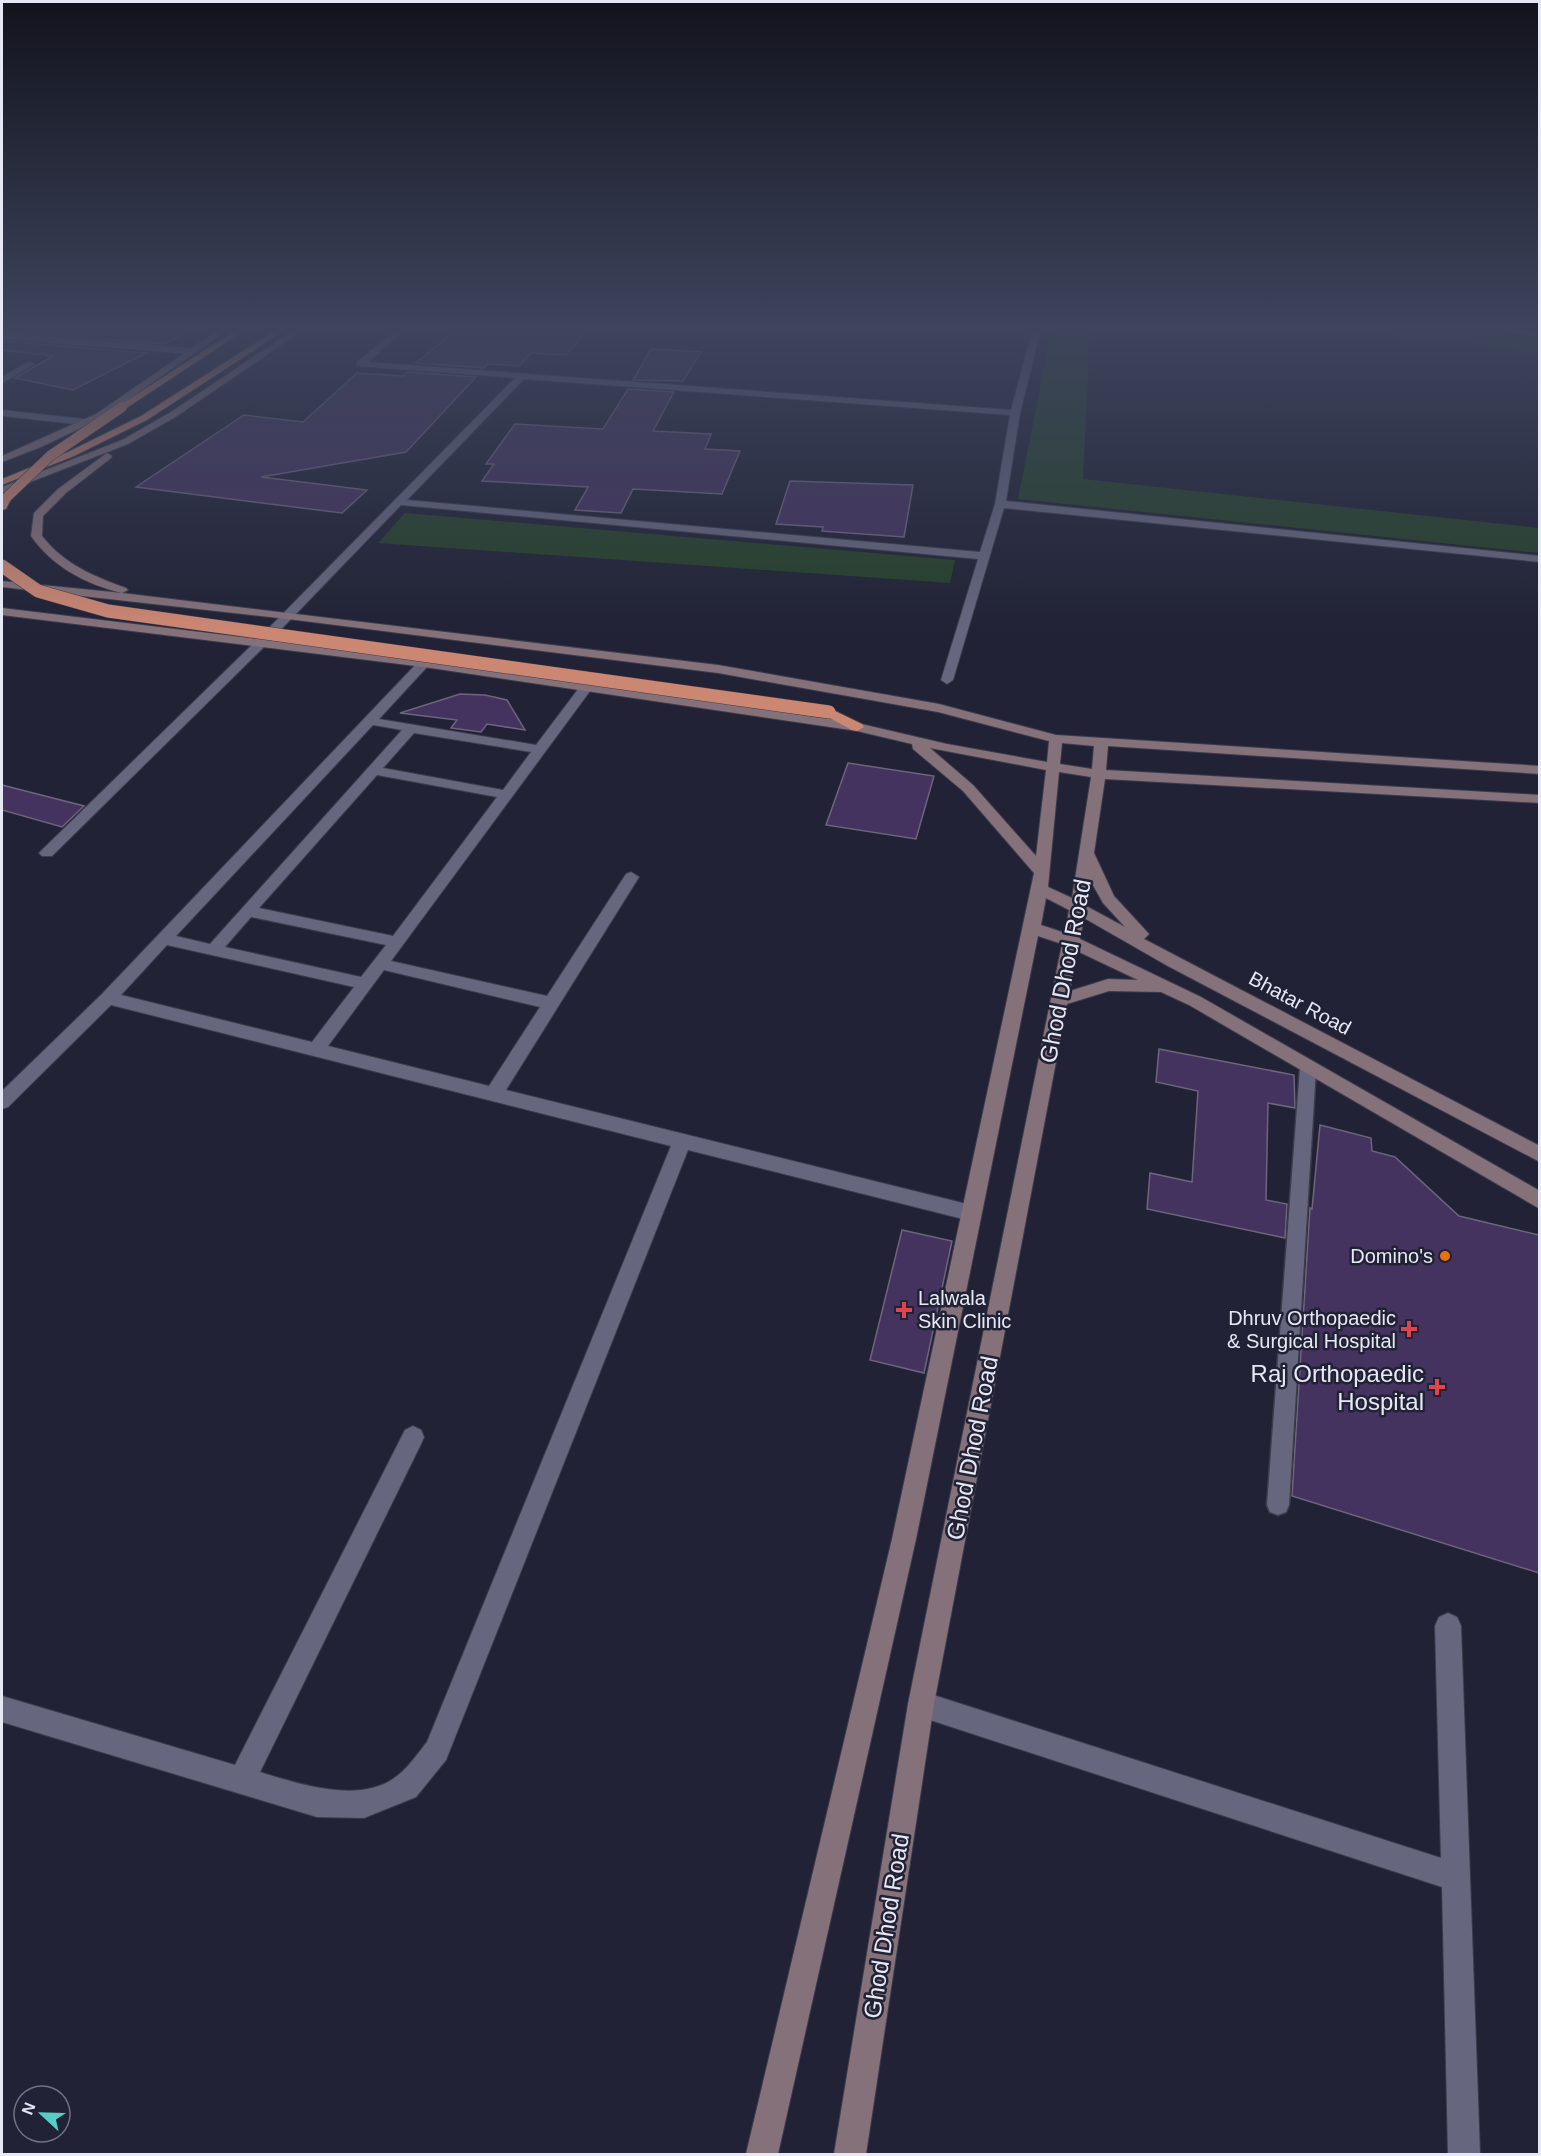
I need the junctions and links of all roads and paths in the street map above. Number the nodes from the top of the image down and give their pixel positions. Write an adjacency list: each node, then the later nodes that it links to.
1 (71, 429): 9 (street)
2 (92, 429): 15 (highway, bridge)
3 (108, 429): 10 (highway, bridge)
4 (122, 429): 11 (highway, bridge)
5 (148, 429): 8 (street)
6 (471, 429): 13 (street)
7 (1012, 429): 14 (street)
8 (125, 442): 12 (street); 20 (street)
9 (2, 459)
10 (2, 472)
11 (2, 482)
12 (2, 490)
13 (399, 502): 16 (street); 22 (street)
14 (1000, 504): 16 (street); 17 (street)
15 (2, 507)
16 (983, 556): 25 (street)
17 (1539, 559)
18 (2, 566): 28 (highway, bridge)
19 (2, 584): 20 (street)
20 (202, 606): 22 (street)
21 (2, 610): 23 (street)
22 (288, 615): 23 (street); 30 (street)
23 (261, 642): 24 (street); 42 (street)
24 (424, 663): 26 (street); 27 (street)
25 (947, 681)
26 (587, 687): 28 (street); 33 (street)
27 (370, 721): 29 (street); 48 (street)
28 (857, 727): 31 (street)
29 (411, 728): 33 (street); 36 (street)
30 (1056, 739): 32 (street); 34 (street)
31 (909, 740): 34 (street); 44 (street, Bhatar Road)
32 (1101, 743): 35 (street); 38 (street, Ghod Dhod Road)
33 (541, 750): 39 (street)
34 (1053, 768): 38 (street); 44 (street)
35 (1285, 769): 37 (street); 38 (street); 40 (street)
36 (373, 770): 39 (street); 46 (street)
37 (1539, 770)
38 (1099, 774): 41 (street, Ghod Dhod Road)
39 (507, 795): 49 (street)
40 (1539, 799)
41 (1087, 849): 45 (street, Ghod Dhod Road); 52 (street)
42 (47, 853)
43 (631, 877): 58 (street)
44 (1040, 879): 45 (street, Bhatar Road); 47 (street)
45 (1078, 907): 50 (street, Ghod Dhod Road); 52 (street, Bhatar Road)
46 (247, 911): 49 (street); 51 (street)
47 (1031, 927): 50 (street); 66 (street)
48 (165, 939): 51 (street); 56 (street)
49 (397, 942): 53 (street)
50 (1072, 942): 55 (street); 57 (street, Ghod Dhod Road)
51 (213, 950): 54 (street)
52 (1170, 960): 64 (street, Bhatar Road)
53 (381, 964): 54 (street); 58 (street)
54 (365, 984): 59 (street)
55 (1173, 990): 57 (street); 60 (street)
56 (108, 998): 59 (street); 62 (street)
57 (1060, 1000): 70 (street, Ghod Dhod Road)
58 (551, 1003): 61 (street)
59 (316, 1050): 61 (street)
60 (1308, 1068): 65 (street); 68 (lane)
61 (494, 1094): 63 (street)
62 (2, 1102)
63 (682, 1141): 66 (street); 72 (street)
64 (1539, 1155)
65 (1539, 1201)
66 (971, 1213): 74 (street)
67 (413, 1437): 72 (street)
68 (1278, 1505)
69 (1448, 1626): 73 (street)
70 (921, 1704): 73 (street); 75 (street, Ghod Dhod Road)
71 (2, 1709): 72 (street)
72 (242, 1781)
73 (1456, 1877): 76 (street)
74 (762, 2154)
75 (850, 2154)
76 (1464, 2154)

